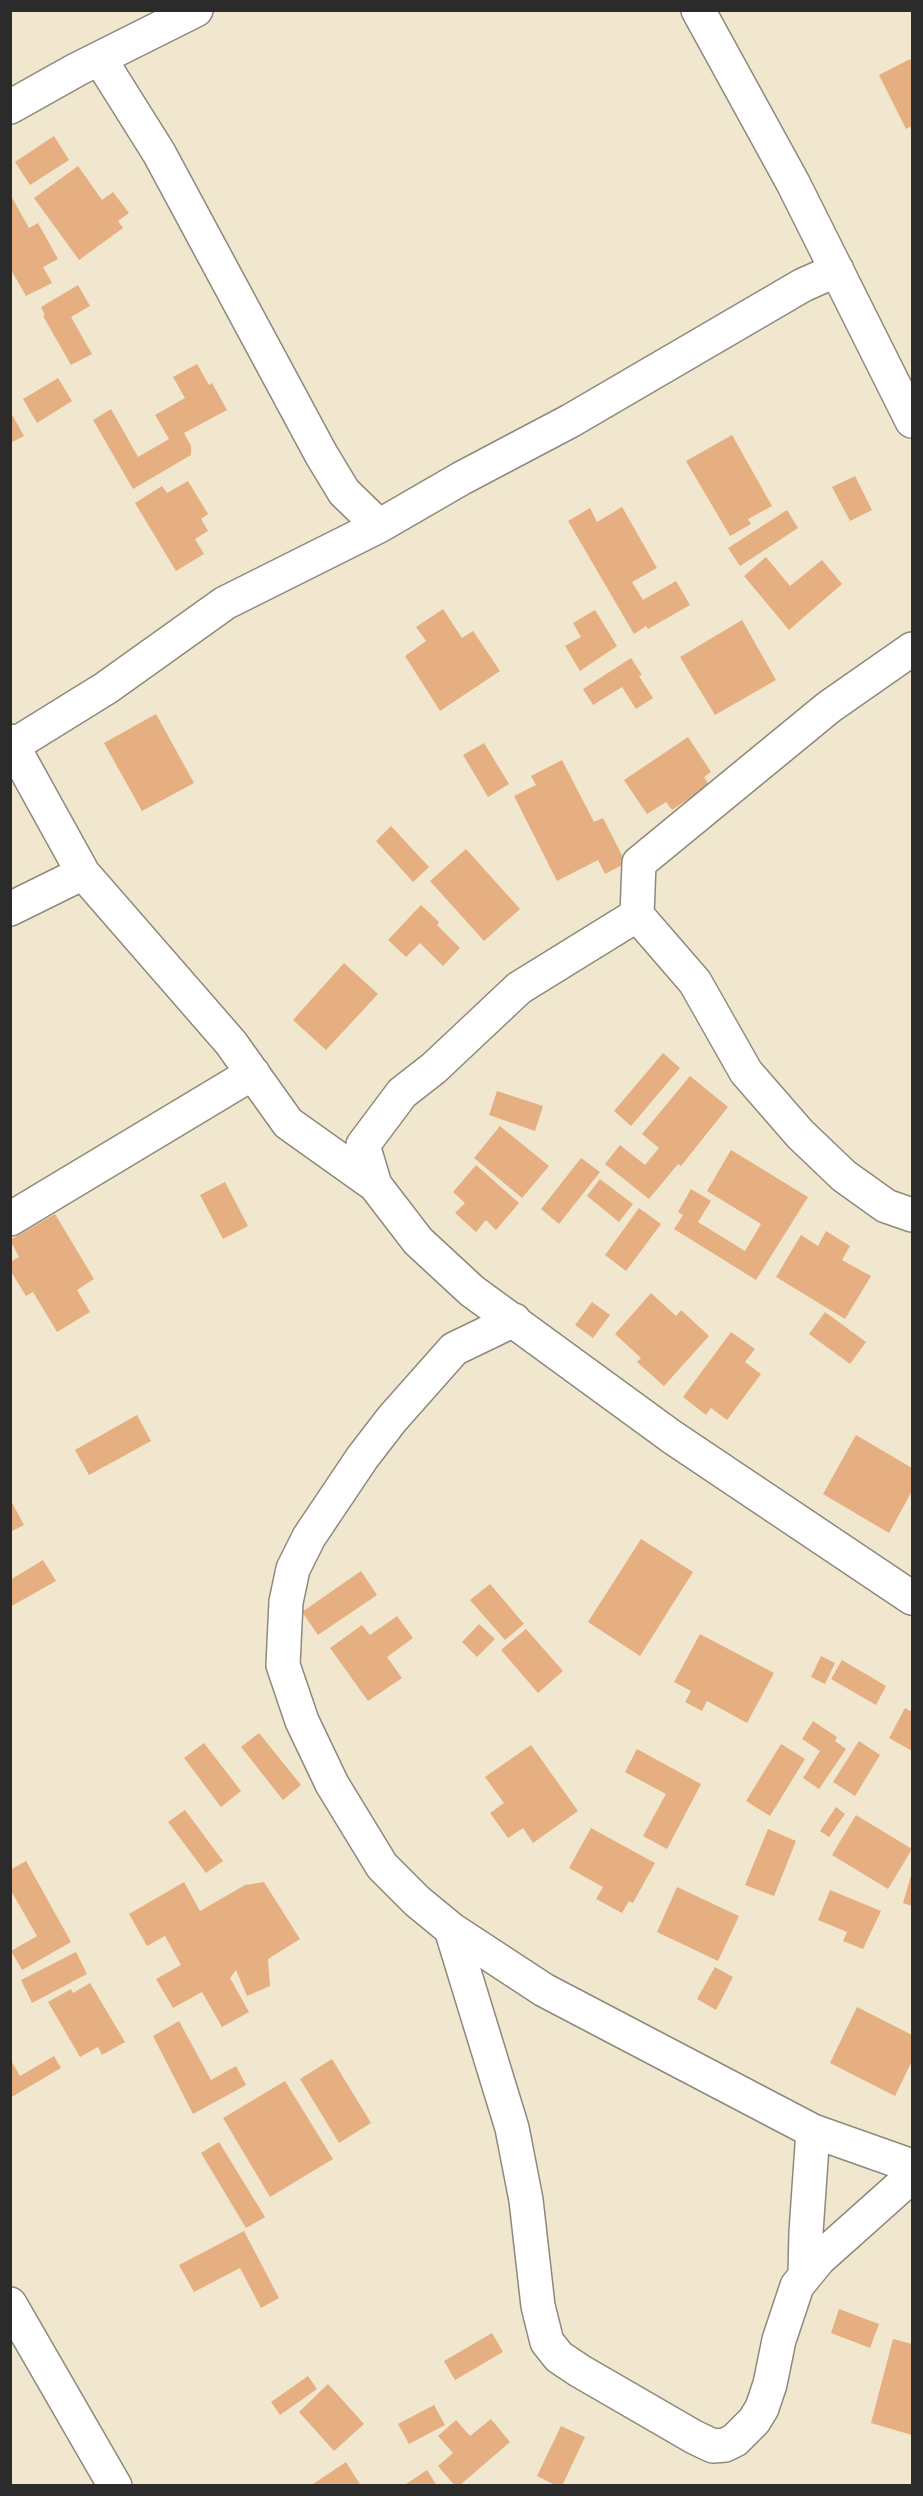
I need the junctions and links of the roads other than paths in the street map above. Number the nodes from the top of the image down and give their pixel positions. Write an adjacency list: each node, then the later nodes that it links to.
1 (196, 10): 3 (street)
2 (700, 11): 5 (street)
3 (100, 59): 4 (street); 7 (street)
4 (10, 107)
5 (837, 270): 6 (street); 7 (street)
6 (912, 421)
7 (379, 526): 9 (street)
8 (912, 649): 12 (street)
9 (12, 743): 10 (street)
10 (83, 873): 11 (street); 13 (street)
11 (10, 909)
12 (637, 915): 14 (street); 15 (street)
13 (253, 1073): 14 (street); 16 (street)
14 (375, 1185): 17 (street)
15 (912, 1215)
16 (10, 1219)
17 (514, 1320): 18 (street); 19 (street)
18 (912, 1598)
19 (451, 1929): 20 (street); 23 (street)
20 (813, 2131): 21 (street); 23 (street)
21 (912, 2166)
22 (912, 2176): 23 (street)
23 (806, 2274)
24 (10, 2304): 25 (street)
25 (115, 2486)

